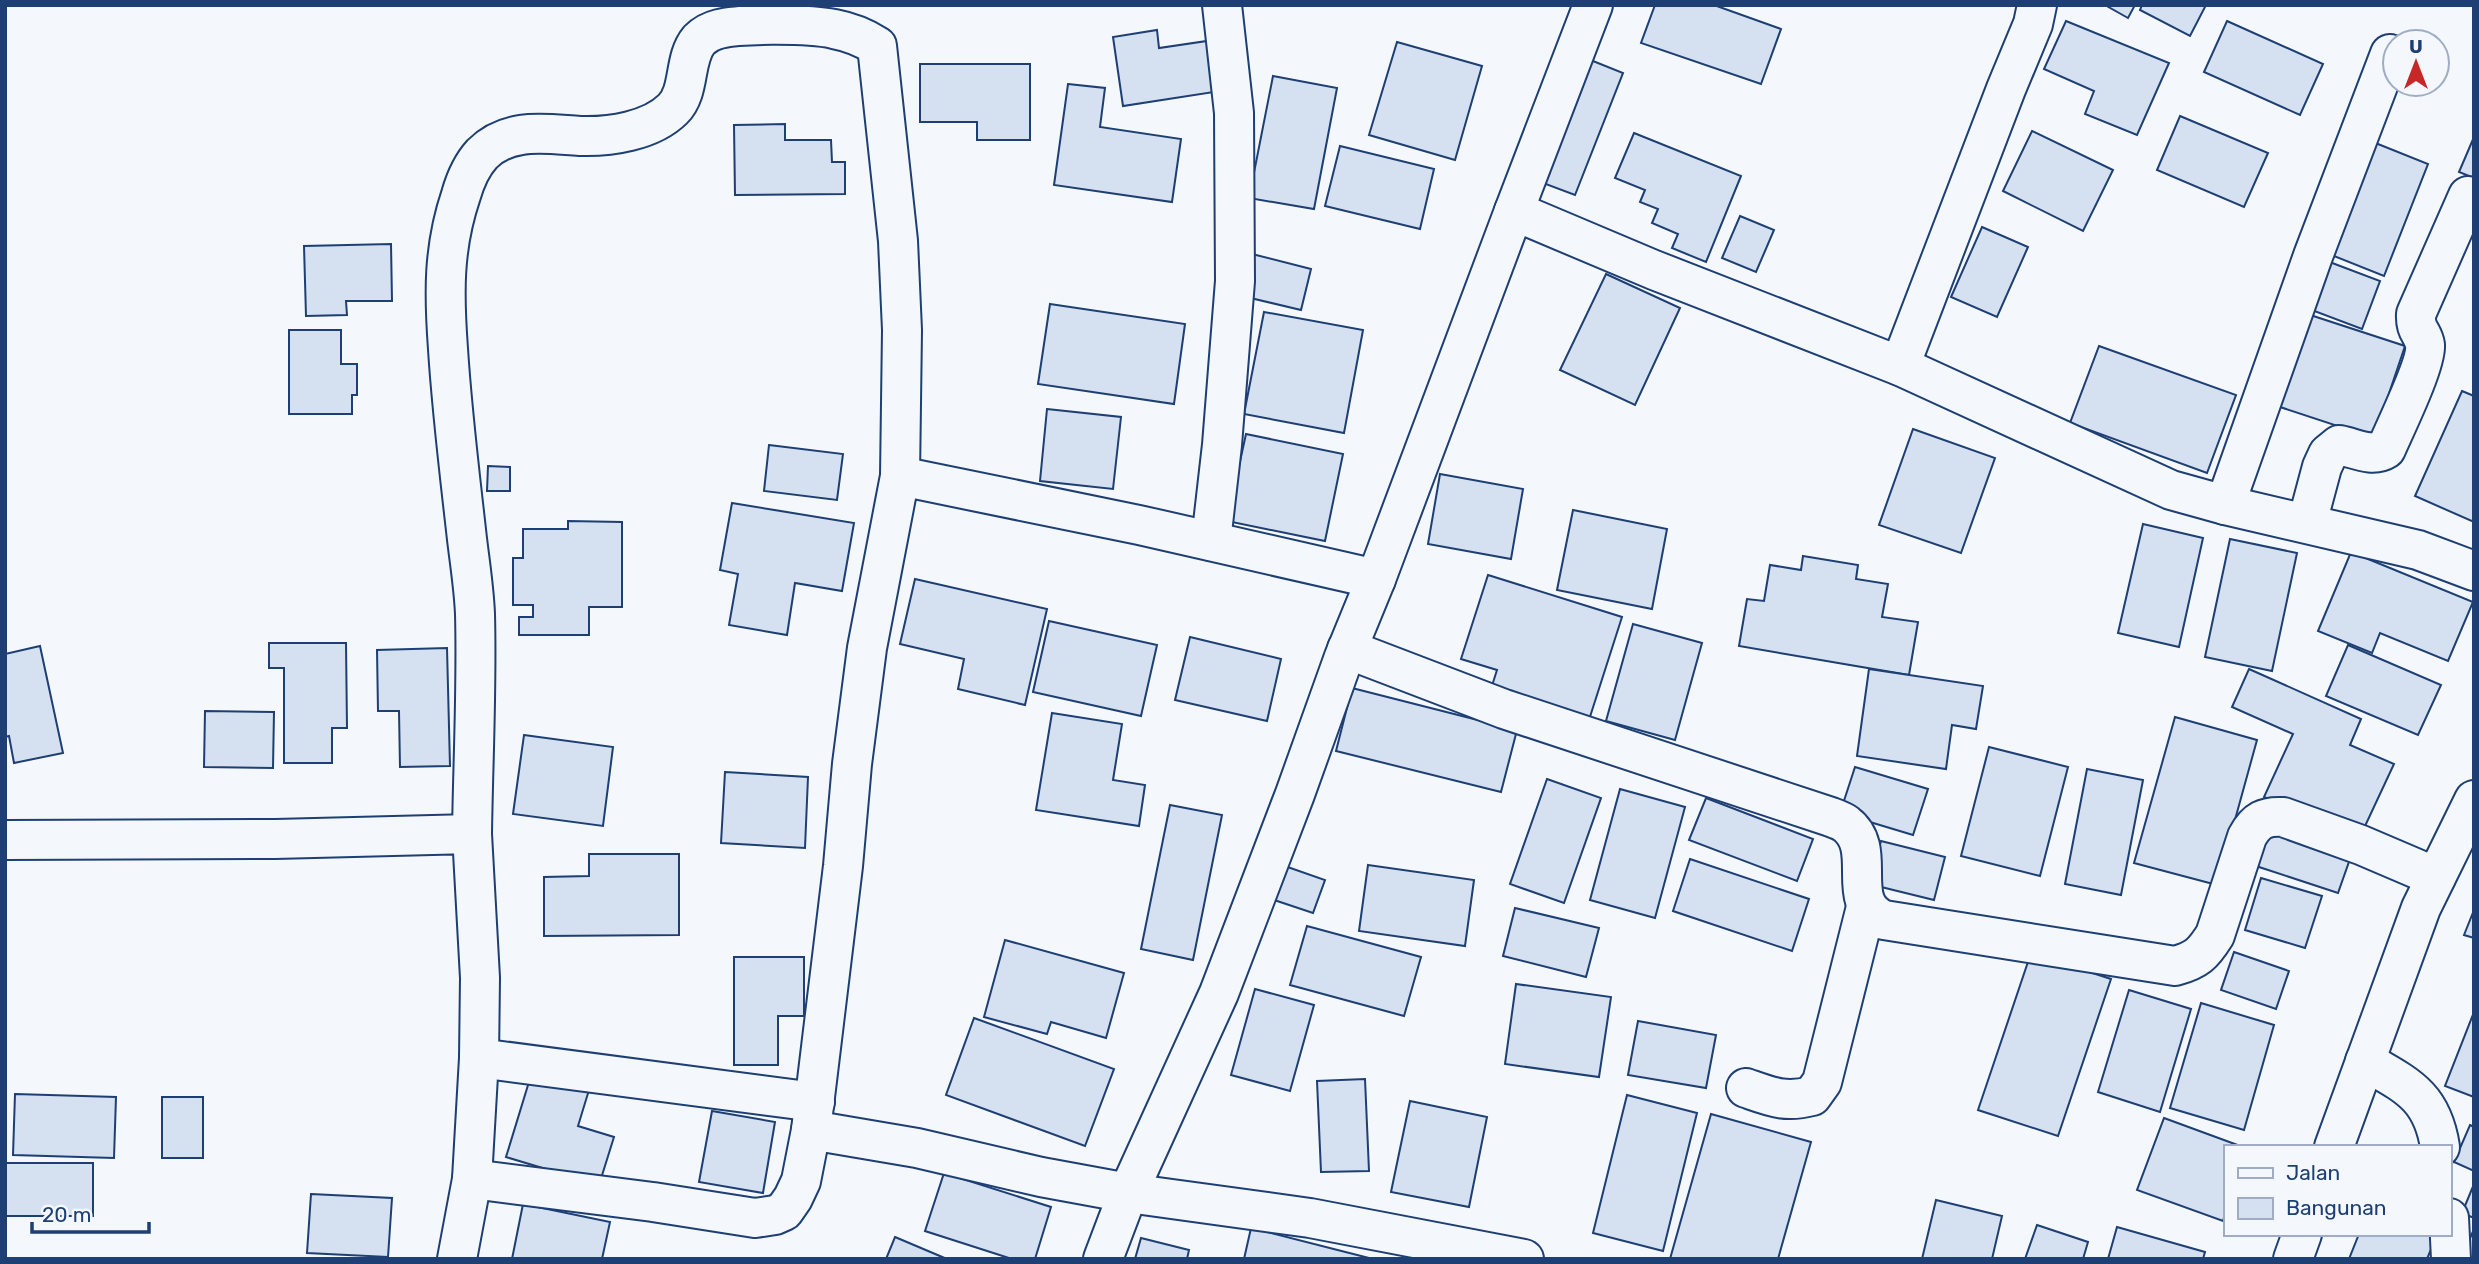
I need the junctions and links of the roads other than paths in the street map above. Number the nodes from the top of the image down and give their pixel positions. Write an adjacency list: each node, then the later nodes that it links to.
1 (1222, 5): 11 (street)
2 (1593, 5): 6 (street)
3 (2037, 5): 7 (street)
4 (2381, 78): 9 (street)
5 (2468, 196): 10 (street)
6 (1514, 211): 7 (street); 13 (street)
7 (1900, 366): 9 (street)
8 (900, 476): 11 (street); 16 (street); 23 (street)
9 (2224, 505): 10 (street)
10 (2307, 523): 12 (street)
11 (1211, 541): 13 (street)
12 (2474, 571)
13 (1376, 579): 14 (street)
14 (1347, 649): 19 (street); 27 (street)
15 (2474, 800): 18 (street)
16 (472, 834): 17 (street); 20 (street)
17 (5, 840)
18 (2436, 877): 19 (street); 21 (street)
19 (1866, 907): 22 (street)
20 (478, 1058): 23 (street); 26 (street)
21 (2365, 1061): 24 (street); 25 (street)
22 (1746, 1088)
23 (813, 1116): 26 (street); 27 (street)
24 (2335, 1145)
25 (2439, 1145)
26 (472, 1179): 30 (street)
27 (1128, 1193): 31 (street); 32 (street)
28 (2301, 1236): 33 (street)
29 (2450, 1236): 34 (street)
30 (457, 1259)
31 (1103, 1259)
32 (1524, 1259)
33 (2293, 1259)
34 (2451, 1259)

